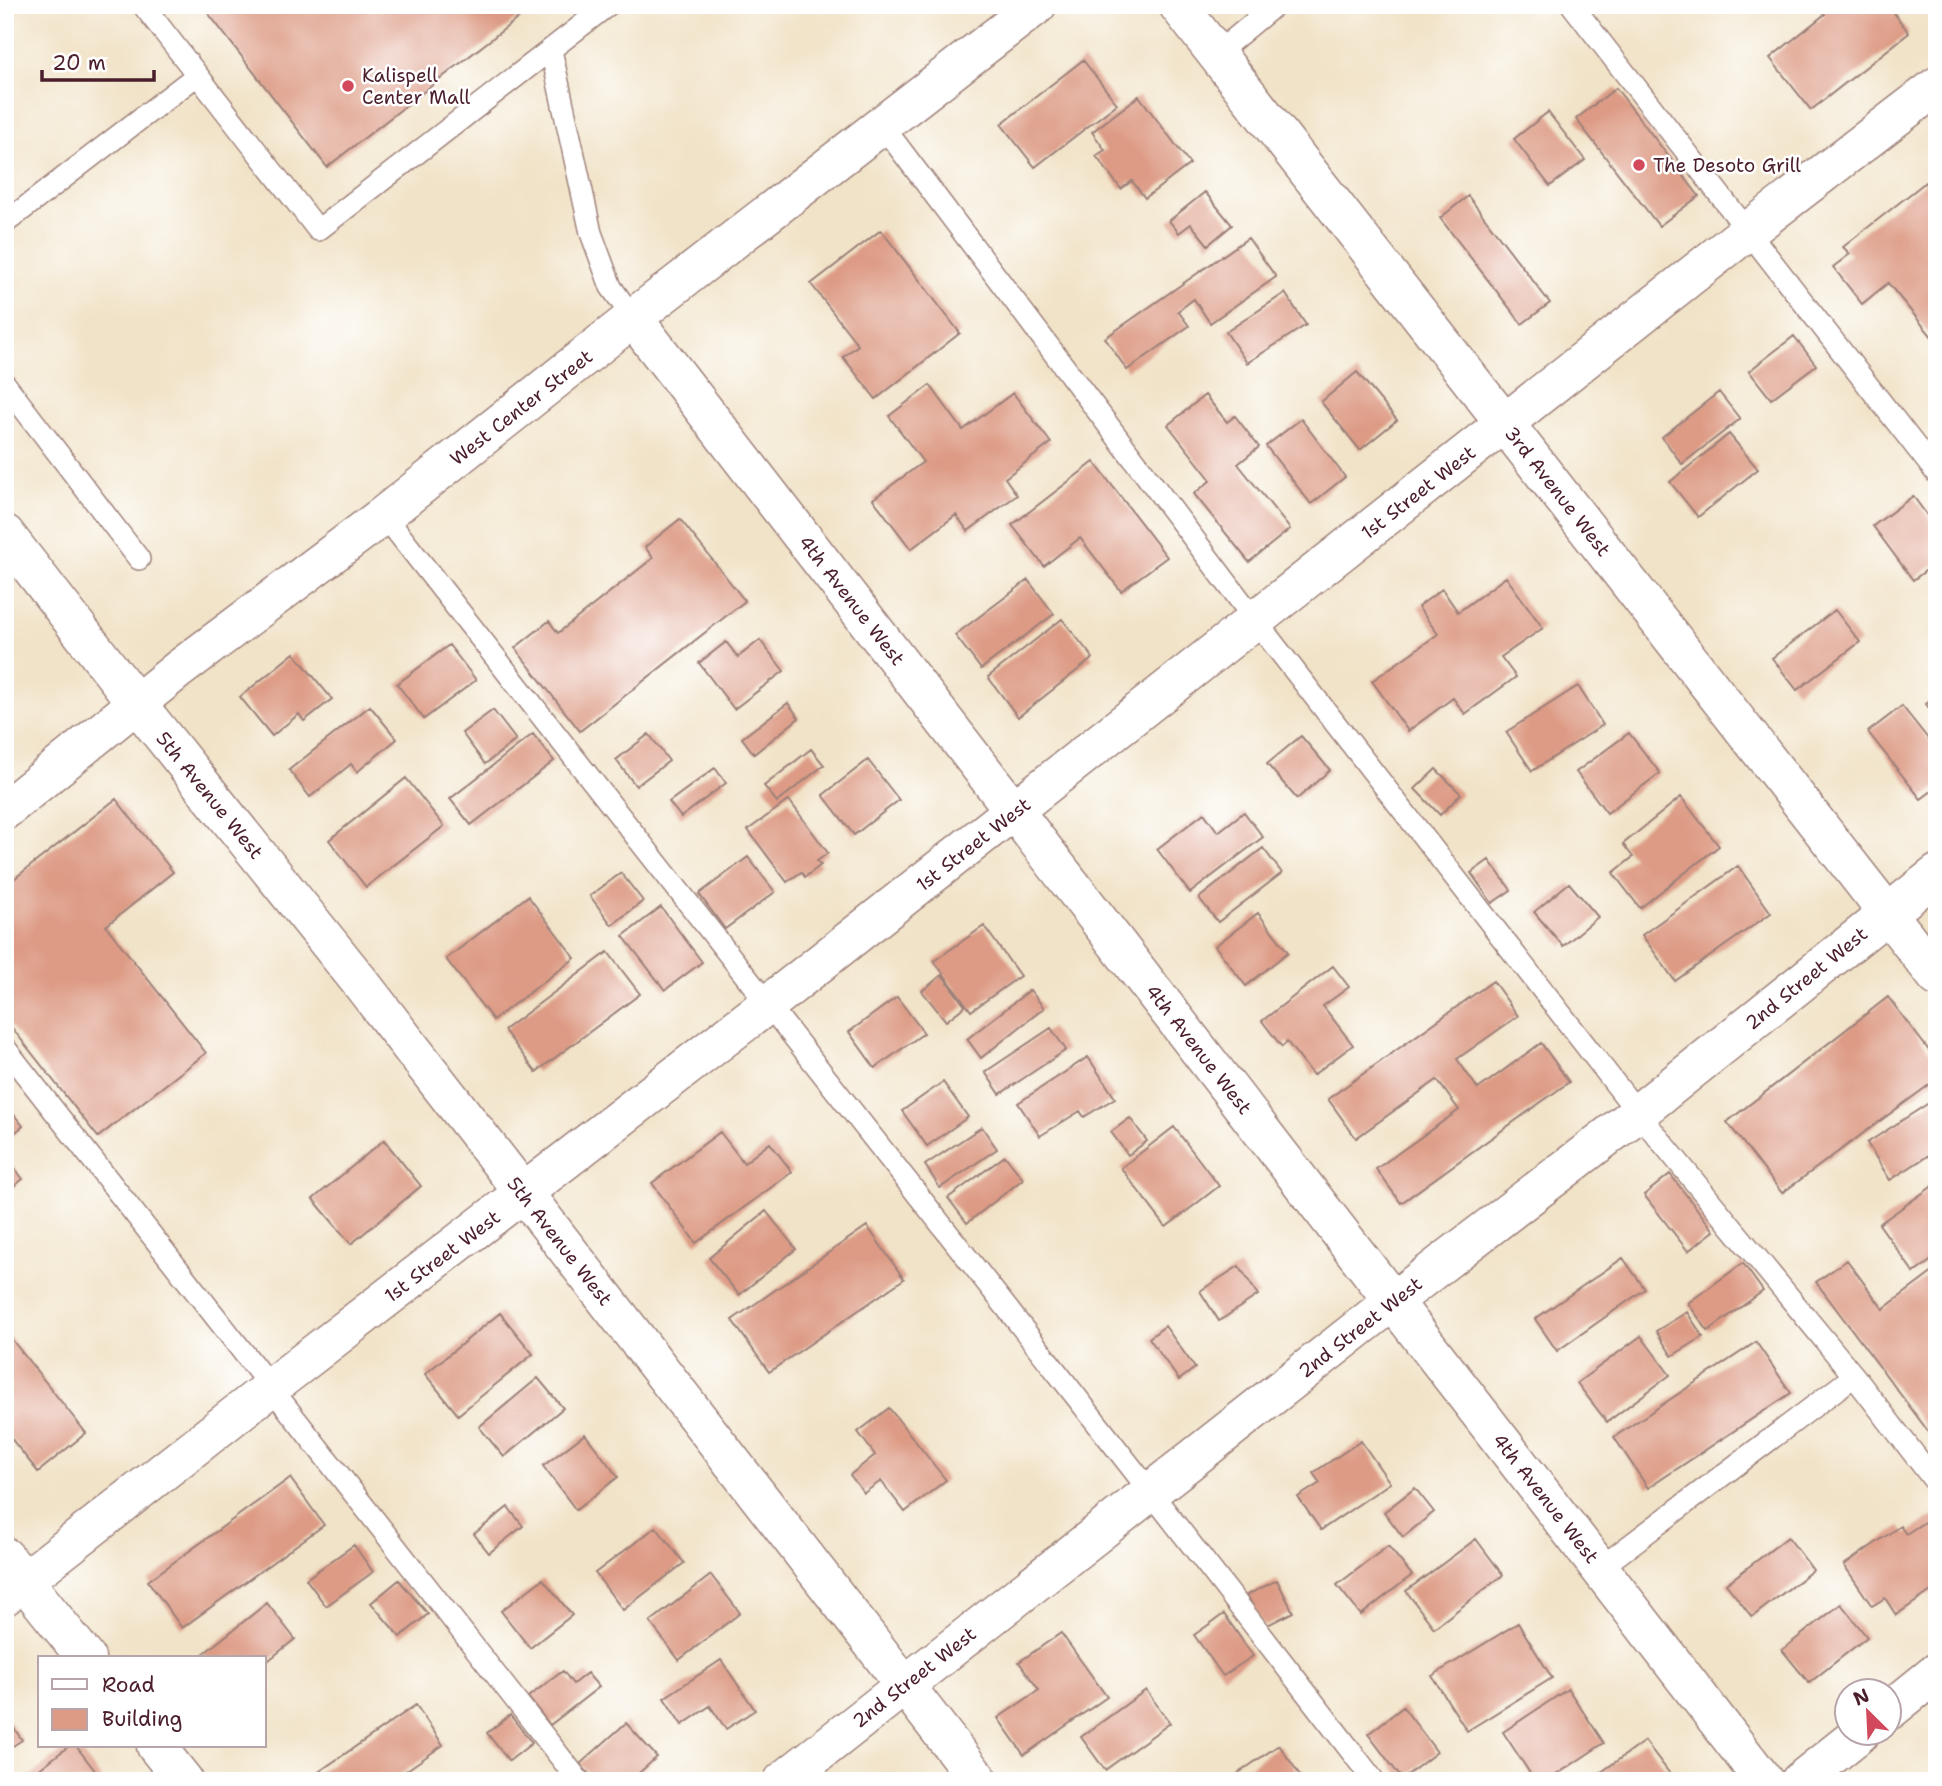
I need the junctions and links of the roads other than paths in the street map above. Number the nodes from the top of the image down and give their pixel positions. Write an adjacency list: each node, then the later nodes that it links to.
1 (143, 5): 9 (lane)
2 (608, 5): 7 (lane)
3 (1037, 5): 11 (street, West Center Street)
4 (1178, 5): 8 (street, 3rd Avenue West)
5 (1275, 5): 8 (lane)
6 (1573, 5): 13 (lane)
7 (551, 50): 9 (lane); 14 (lane)
8 (1216, 54): 16 (street, 3rd Avenue West)
9 (197, 75): 12 (lane)
10 (1937, 86): 13 (street, 1st Street West)
11 (882, 125): 14 (street, West Center Street); 21 (lane)
12 (5, 223)
13 (1748, 231): 16 (street, 1st Street West); 17 (lane)
14 (634, 318): 18 (street, West Center Street); 24 (street, 4th Avenue West)
15 (5, 384): 20 (lane)
16 (1505, 422): 21 (street, 1st Street West); 26 (street, 3rd Avenue West)
17 (1937, 474)
18 (384, 515): 22 (street, West Center Street); 28 (lane)
19 (5, 534): 22 (street, 5th Avenue West)
20 (138, 559)
21 (1255, 621): 24 (street, 1st Street West); 30 (lane)
22 (137, 704): 23 (street, West Center Street); 31 (street, 5th Avenue West)
23 (5, 810)
24 (1015, 811): 28 (street, 1st Street West); 32 (street, 4th Avenue West)
25 (1937, 874): 26 (street, 2nd Street West)
26 (1887, 913): 27 (street, 3rd Avenue West); 30 (street, 2nd Street West)
27 (1937, 977)
28 (767, 1005): 31 (street, 1st Street West); 36 (lane)
29 (5, 1048): 34 (lane)
30 (1638, 1113): 32 (street, 2nd Street West); 33 (lane)
31 (524, 1193): 34 (street, 1st Street West); 41 (street, 5th Avenue West)
32 (1393, 1301): 36 (street, 2nd Street West); 37 (street, 4th Avenue West)
33 (1854, 1376): 35 (lane); 37 (lane)
34 (271, 1387): 38 (street, 1st Street West); 46 (lane)
35 (1937, 1484)
36 (1152, 1491): 41 (street, 2nd Street West); 49 (lane)
37 (1600, 1568): 50 (street, 4th Avenue West)
38 (12, 1578): 39 (street)
39 (84, 1656)
40 (1937, 1672): 42 (street)
41 (903, 1684): 47 (street, 2nd Street West); 48 (street, 5th Avenue West)
42 (1904, 1698)
43 (158, 1748): 45 (street)
44 (1842, 1748): 51 (street)
45 (184, 1781)
46 (579, 1781)
47 (783, 1781)
48 (979, 1781)
49 (1374, 1781)
50 (1764, 1781)
51 (1800, 1781)

